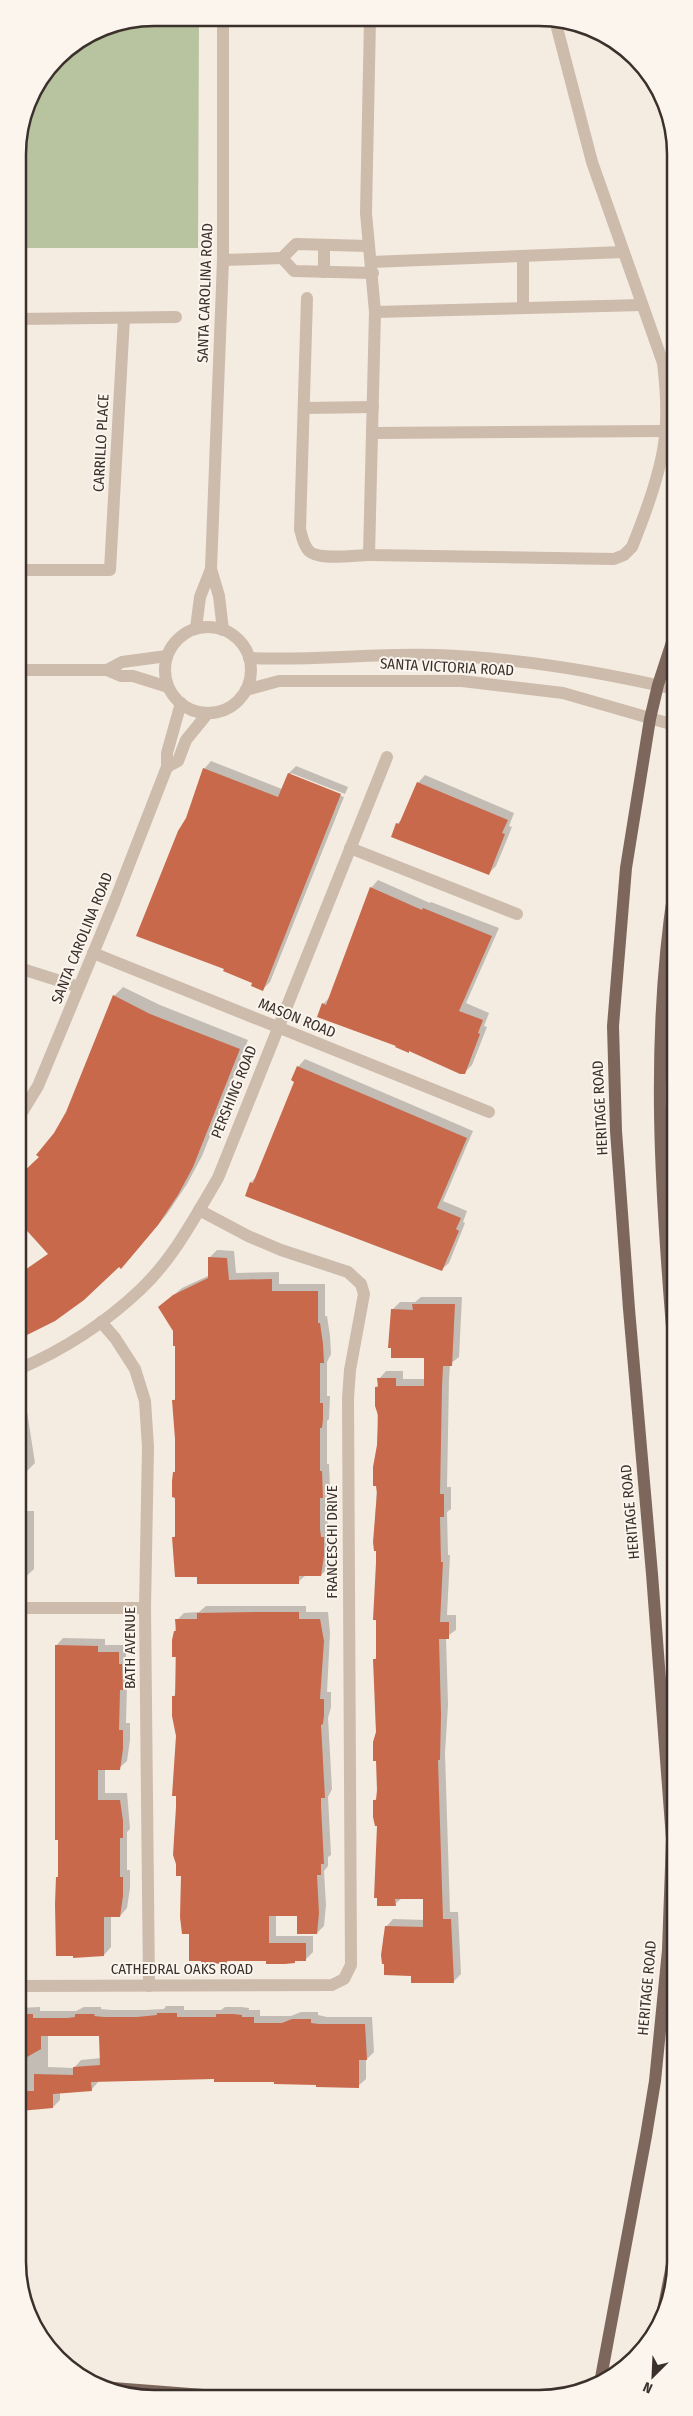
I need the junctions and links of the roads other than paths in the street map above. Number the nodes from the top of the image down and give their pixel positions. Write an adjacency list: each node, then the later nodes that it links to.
1 (223, 26): 9 (street, SANTA CAROLINA ROAD)
2 (370, 26): 5 (street)
3 (557, 28): 6 (street)
4 (324, 245): 5 (street); 8 (street); 11 (street)
5 (368, 246): 10 (street)
6 (622, 252): 7 (street); 13 (street)
7 (523, 256): 10 (street); 14 (street)
8 (282, 258): 9 (street); 11 (street)
9 (223, 260): 24 (street, SANTA CAROLINA ROAD)
10 (372, 267): 11 (street); 15 (street)
11 (324, 272)
12 (307, 298): 20 (street)
13 (642, 305): 14 (street); 21 (street)
14 (523, 308): 15 (street)
15 (375, 312): 19 (street)
16 (176, 317): 17 (street)
17 (124, 318): 18 (street); 25 (street, CARRILLO PLACE)
18 (27, 319)
19 (373, 407): 20 (street); 22 (street)
20 (304, 408): 23 (street)
21 (665, 430): 22 (street); 23 (street)
22 (372, 433): 23 (street)
23 (369, 555)
24 (211, 569): 26 (street, SANTA CAROLINA ROAD); 27 (street, SANTA CAROLINA ROAD)
25 (27, 570)
26 (196, 628): 27 (street); 28 (street)
27 (223, 630): 29 (street)
28 (167, 656): 32 (street); 35 (street)
29 (249, 658): 33 (street, SANTA VICTORIA ROAD); 36 (street)
30 (667, 660): 33 (main road, HERITAGE ROAD)
31 (27, 670): 32 (street)
32 (108, 670): 35 (street)
33 (658, 685): 34 (street, SANTA VICTORIA ROAD); 39 (main road, HERITAGE ROAD)
34 (667, 687)
35 (168, 688): 37 (street)
36 (246, 690): 38 (street); 39 (street, SANTA VICTORIA ROAD)
37 (181, 704): 38 (street); 42 (street, SANTA CAROLINA ROAD)
38 (208, 713): 42 (street, SANTA CAROLINA ROAD)
39 (650, 719): 40 (street, SANTA VICTORIA ROAD); 58 (main road, HERITAGE ROAD)
40 (667, 723)
41 (387, 756): 43 (street, PERSHING ROAD)
42 (167, 767): 46 (street, SANTA CAROLINA ROAD)
43 (350, 848): 44 (street); 49 (street, PERSHING ROAD)
44 (517, 914)
45 (667, 932): 53 (main road)
46 (93, 953): 48 (street, SANTA CAROLINA ROAD); 49 (street, MASON ROAD)
47 (27, 970): 48 (street)
48 (79, 987): 50 (street, SANTA CAROLINA ROAD)
49 (278, 1028): 51 (street, MASON ROAD); 52 (street, PERSHING ROAD)
50 (27, 1105)
51 (489, 1112)
52 (199, 1210): 54 (street, PERSHING ROAD); 60 (street, FRANCESCHI DRIVE)
53 (666, 1249)
54 (101, 1322): 55 (street, PERSHING ROAD); 57 (street, BATH AVENUE)
55 (26, 1365)
56 (26, 1608): 57 (street)
57 (145, 1608): 62 (street, BATH AVENUE)
58 (666, 1780)
59 (666, 1969): 63 (main road, HERITAGE ROAD)
60 (344, 1979): 62 (street, CATHEDRAL OAKS ROAD)
61 (26, 1986): 62 (street, CATHEDRAL OAKS ROAD)
62 (149, 1986)
63 (602, 2374)

